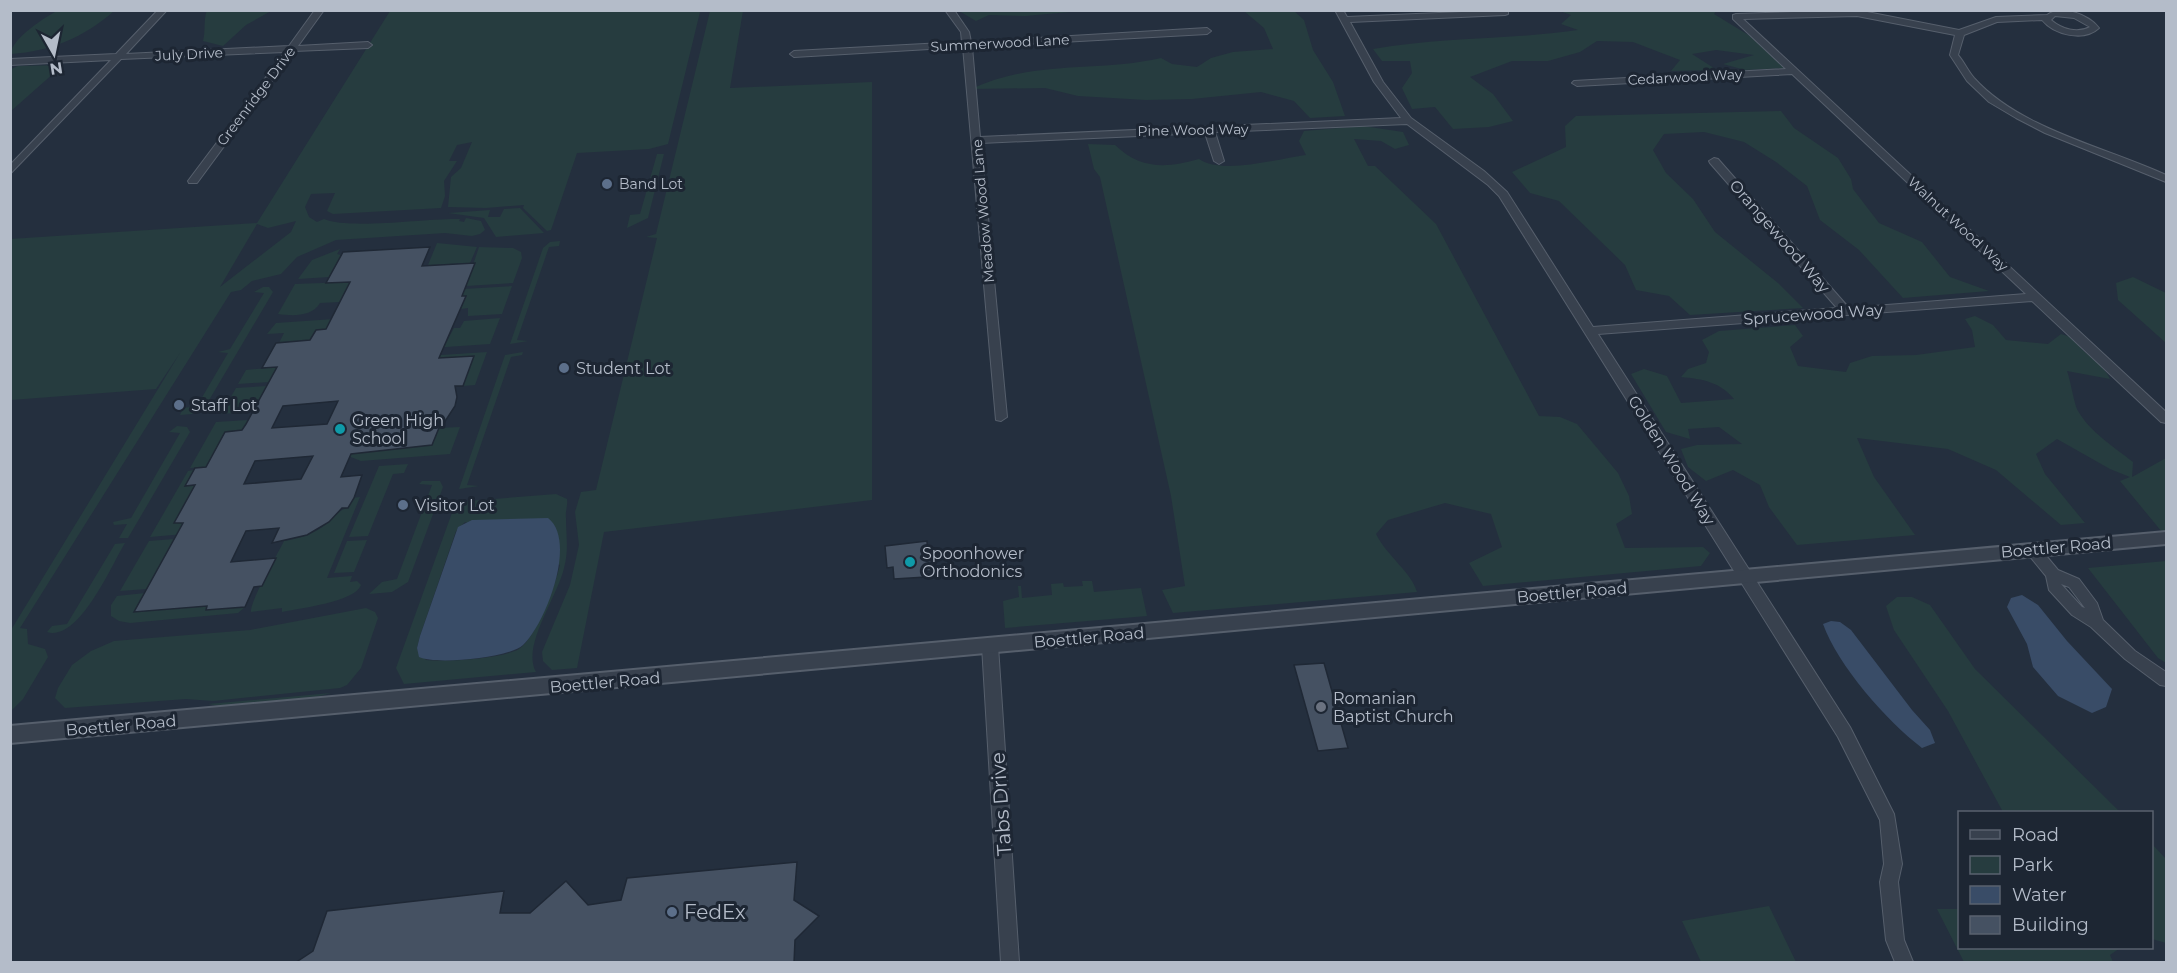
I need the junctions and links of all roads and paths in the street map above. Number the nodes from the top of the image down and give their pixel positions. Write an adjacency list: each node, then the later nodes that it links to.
1 (163, 10): 15 (street)
2 (320, 10): 13 (street, Greenridge Drive)
3 (949, 10): 11 (street, Meadow Wood Lane)
4 (1505, 12): 5 (street)
5 (1342, 15): 19 (street, Golden Wood Way)
6 (2046, 17): 7 (street); 8 (street); 8 (street)
7 (2004, 19): 8 (street); 10 (street)
8 (2053, 26)
9 (1207, 31): 11 (street, Summerwood Lane)
10 (1960, 33): 17 (street, Walnut Wood Way); 25 (street)
11 (967, 44): 14 (street, Summerwood Lane); 21 (street, Meadow Wood Lane)
12 (368, 45): 13 (street, July Drive)
13 (292, 49): 15 (street, July Drive); 26 (street, Greenridge Drive)
14 (794, 54)
15 (119, 57): 16 (street, July Drive); 24 (street)
16 (10, 62)
17 (1794, 71): 18 (street, Cedarwood Way); 27 (street, Walnut Wood Way)
18 (1577, 83)
19 (1409, 121): 20 (street, Pine Wood Way); 29 (street, Golden Wood Way)
20 (1209, 130): 21 (street, Pine Wood Way); 22 (street)
21 (976, 140): 30 (street, Meadow Wood Lane)
22 (1219, 161)
23 (1714, 161): 28 (street, Orangewood Way)
24 (10, 171)
25 (2166, 179)
26 (193, 182)
27 (2034, 297): 28 (street, Sprucewood Way); 31 (street, Walnut Wood Way)
28 (1846, 311): 29 (street, Sprucewood Way)
29 (1591, 331): 34 (street, Golden Wood Way)
30 (1001, 417)
31 (2166, 419)
32 (2166, 538): 33 (street, Boettler Road)
33 (2033, 550): 34 (street, Boettler Road); 36 (street)
34 (1745, 576): 35 (street, Boettler Road); 39 (street, Golden Wood Way)
35 (990, 646): 37 (street, Boettler Road); 38 (street, Tabs Drive)
36 (2166, 680)
37 (10, 735)
38 (1011, 963)
39 (1904, 963)

